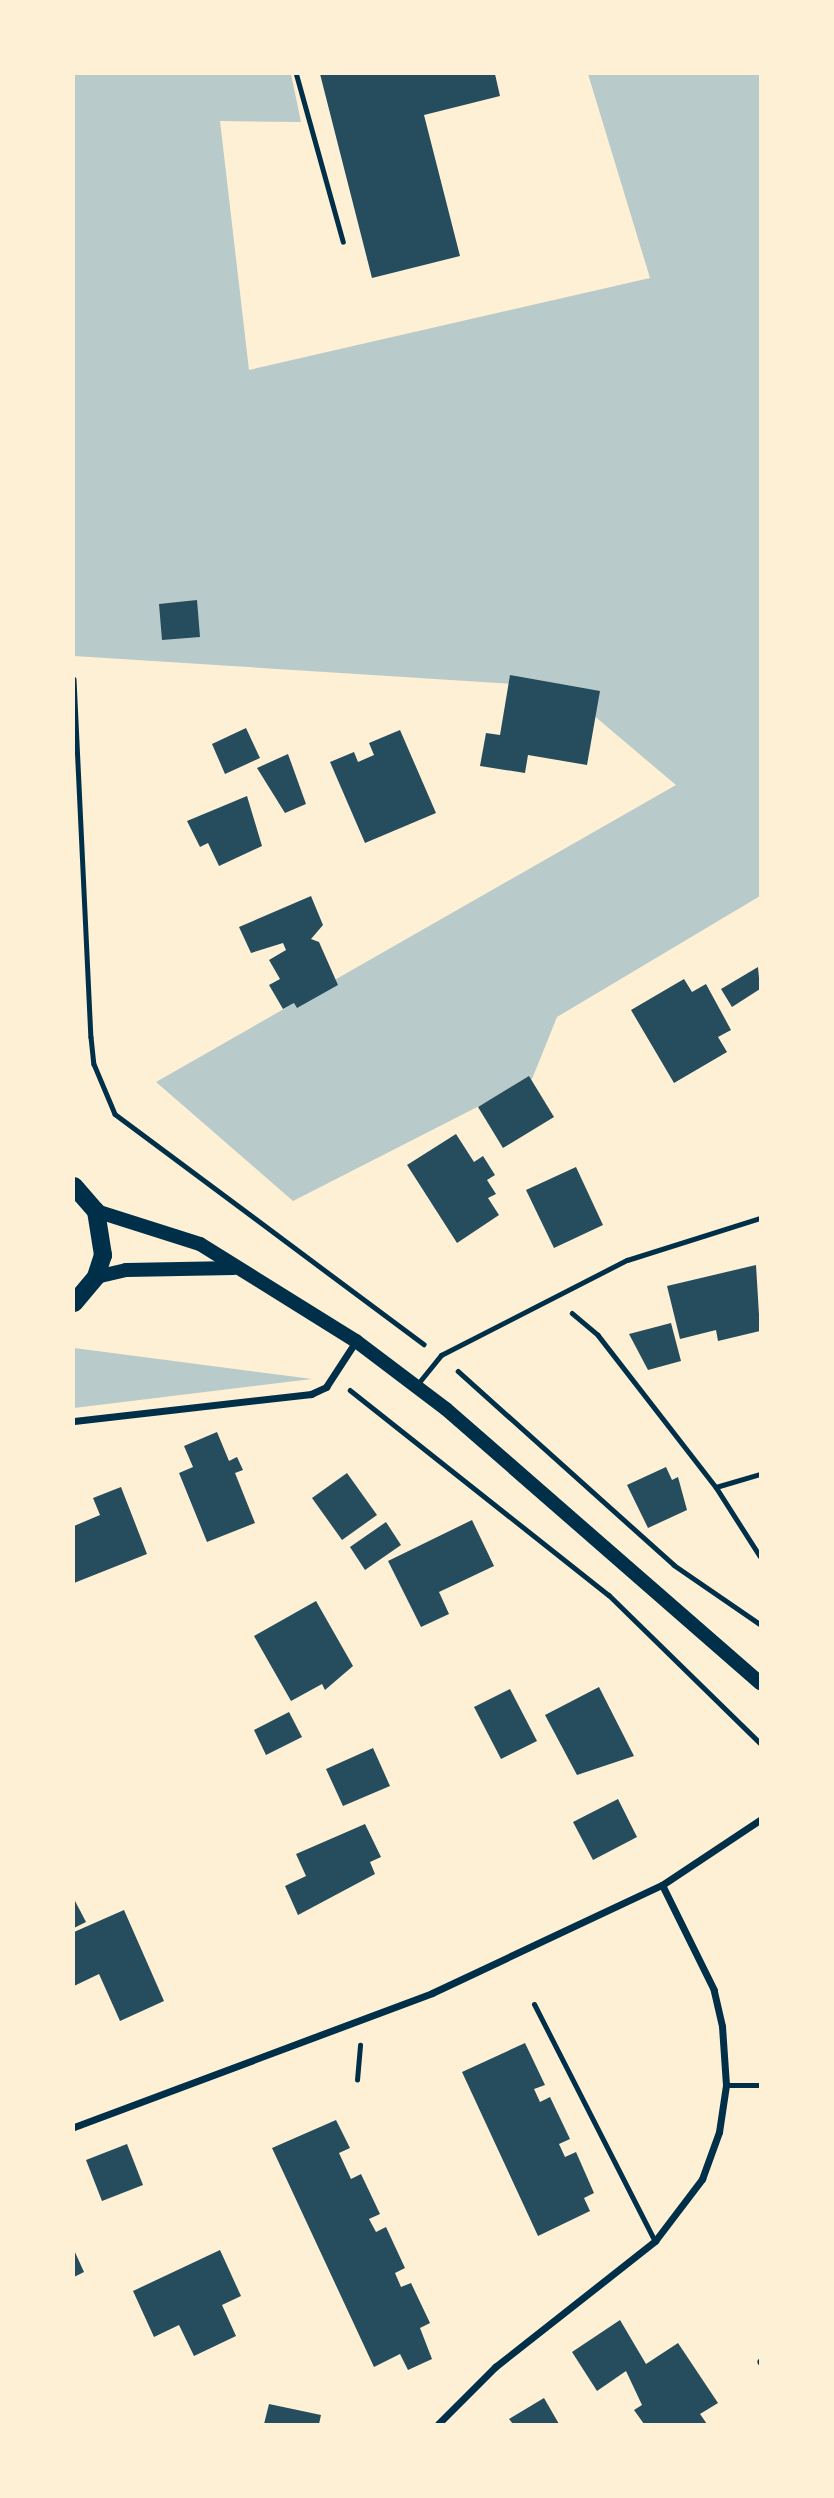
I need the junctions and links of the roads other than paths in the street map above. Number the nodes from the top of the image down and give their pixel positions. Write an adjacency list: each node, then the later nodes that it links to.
1 (296, 74): 2 (lane)
2 (342, 242)
3 (74, 1185): 4 (main road)
4 (96, 1211): 6 (main road); 7 (main road)
5 (761, 1218): 10 (lane)
6 (234, 1268): 7 (main road); 9 (main road)
7 (96, 1277): 8 (main road)
8 (74, 1303)
9 (356, 1341): 10 (main road); 11 (street)
10 (416, 1386): 12 (main road)
11 (74, 1421)
12 (761, 1683)
13 (761, 1820): 14 (street)
14 (662, 1885): 17 (street); 18 (street)
15 (534, 2004): 19 (lane)
16 (761, 2084): 17 (lane)
17 (726, 2085): 19 (street)
18 (74, 2127)
19 (655, 2241): 20 (street)
20 (438, 2424)

